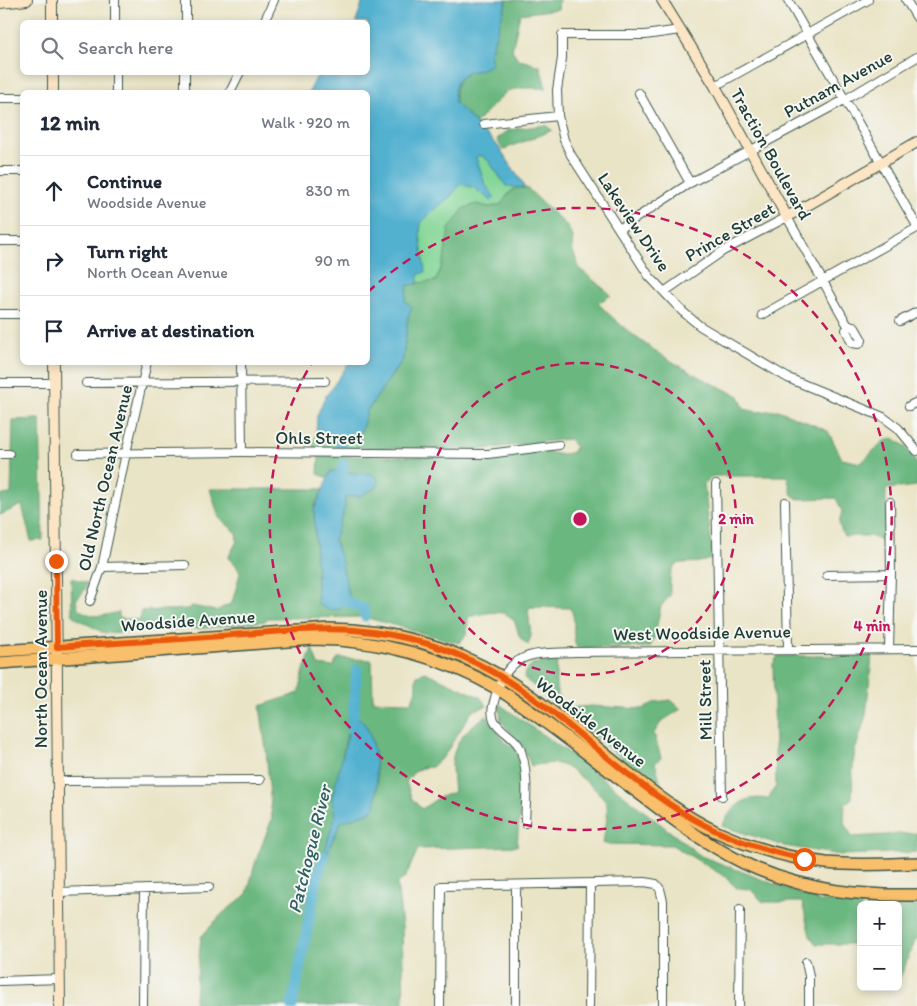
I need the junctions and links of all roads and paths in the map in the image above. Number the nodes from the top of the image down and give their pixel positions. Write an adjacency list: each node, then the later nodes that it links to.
1 (28, 0): 10 (main road)
2 (52, 0): 12 (main road)
3 (115, 0): 13 (street)
4 (186, 0): 14 (street)
5 (274, 0): 15 (street)
6 (662, 0): 16 (main road, Traction Boulevard)
7 (788, 0): 17 (street)
8 (868, 0): 17 (street)
9 (906, 0): 11 (street)
10 (0, 3)
11 (917, 18)
12 (52, 20)
13 (116, 20)
14 (186, 20)
15 (265, 20)
16 (680, 30): 23 (main road, Traction Boulevard); 32 (street, Lakeview Drive)
17 (808, 35): 23 (street); 31 (street)
18 (917, 57): 31 (street, Putnam Avenue)
19 (53, 75): 24 (main road)
20 (116, 75): 25 (street)
21 (186, 75): 26 (street)
22 (238, 75): 27 (street)
23 (716, 86): 35 (main road, Traction Boulevard)
24 (53, 90)
25 (116, 90)
26 (185, 90)
27 (231, 90)
28 (639, 93): 39 (street)
29 (0, 98): 30 (street)
30 (20, 98)
31 (846, 98): 35 (street, Putnam Avenue); 36 (street)
32 (558, 116): 33 (street); 42 (street, Lakeview Drive)
33 (484, 124)
34 (917, 142): 36 (main road, Prince Street)
35 (749, 151): 39 (street, Putnam Avenue); 40 (main road, Traction Boulevard)
36 (881, 163): 40 (main road, Prince Street); 41 (street)
37 (0, 171): 38 (street)
38 (20, 171)
39 (690, 183): 42 (street, Putnam Avenue)
40 (787, 217): 45 (street, Traction Boulevard); 46 (street, Prince Street)
41 (917, 227): 45 (street)
42 (619, 229): 46 (street, Lakeview Drive)
43 (0, 240): 44 (street)
44 (20, 241)
45 (822, 281): 50 (street); 52 (street, Traction Boulevard)
46 (664, 292): 65 (street, Lakeview Drive)
47 (917, 312): 51 (street)
48 (0, 314): 49 (street)
49 (20, 314)
50 (762, 315)
51 (900, 321)
52 (848, 326)
53 (54, 365): 60 (main road, North Ocean Avenue)
54 (146, 365): 58 (street, Old North Ocean Avenue)
55 (242, 365): 56 (street)
56 (242, 381): 57 (street); 58 (street); 66 (street)
57 (325, 381)
58 (142, 382): 61 (street); 67 (street, Old North Ocean Avenue)
59 (0, 383): 60 (street)
60 (54, 383): 79 (main road, North Ocean Avenue)
61 (86, 384)
62 (917, 402): 63 (street)
63 (910, 406)
64 (559, 445): 66 (street, Ohls Street)
65 (917, 451)
66 (242, 452): 67 (street, Ohls Street)
67 (126, 453): 70 (street, Ohls Street); 75 (street, Old North Ocean Avenue)
68 (0, 454): 69 (street)
69 (9, 454)
70 (78, 454)
71 (716, 484): 83 (street, Mill Street)
72 (785, 502): 80 (street)
73 (890, 502): 76 (street)
74 (185, 565): 75 (street)
75 (102, 567): 78 (street, Old North Ocean Avenue)
76 (891, 574): 77 (street); 81 (street)
77 (826, 575)
78 (90, 600)
79 (57, 647): 84 (main road); 85 (main road, North Ocean Avenue); 87 (main road, Woodside Avenue)
80 (788, 649): 81 (street, West Woodside Avenue); 83 (street, West Woodside Avenue)
81 (889, 649): 82 (street, West Woodside Avenue)
82 (917, 649)
83 (718, 650): 87 (street, West Woodside Avenue); 90 (street, Mill Street)
84 (0, 651)
85 (57, 660): 86 (main road); 87 (main road, Woodside Avenue); 89 (main road, North Ocean Avenue)
86 (0, 663)
87 (501, 683): 91 (street); 92 (main road, Woodside Avenue); 98 (main road, Woodside Avenue)
88 (260, 780): 89 (street)
89 (58, 781): 97 (main road, North Ocean Avenue)
90 (722, 796)
91 (525, 823)
92 (917, 863)
93 (590, 884): 94 (street); 107 (street); 108 (street)
94 (516, 885): 105 (street); 106 (street)
95 (209, 887): 96 (street)
96 (144, 890): 97 (street); 104 (street)
97 (59, 892): 101 (main road, North Ocean Avenue)
98 (917, 895)
99 (740, 909): 109 (street)
100 (806, 962): 110 (street)
101 (60, 979): 102 (street); 103 (main road, North Ocean Avenue)
102 (0, 981)
103 (60, 1006)
104 (143, 1006)
105 (440, 1006)
106 (516, 1006)
107 (589, 1006)
108 (663, 1006)
109 (739, 1006)
110 (809, 1006)

